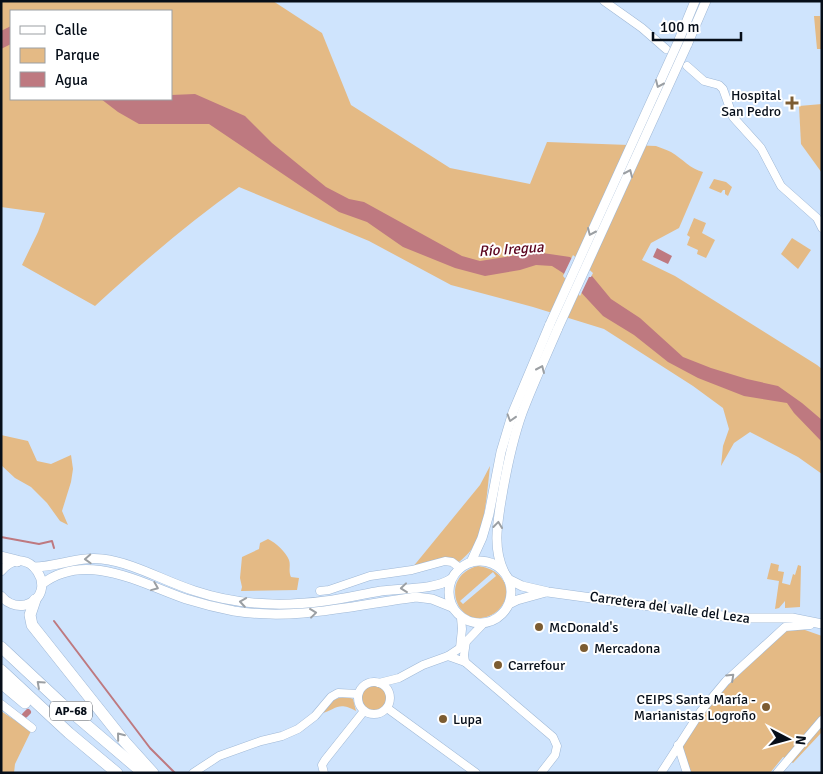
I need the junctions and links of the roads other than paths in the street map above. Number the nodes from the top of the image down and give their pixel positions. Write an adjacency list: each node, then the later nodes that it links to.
1 (604, 1): 5 (street)
2 (695, 1): 4 (main road)
3 (705, 3): 4 (main road)
4 (683, 42): 8 (main road, bridge)
5 (666, 49)
6 (687, 67): 7 (street)
7 (822, 228)
8 (554, 326): 11 (main road, one-way to 11); 15 (main road, one-way to 8)
9 (1, 557): 10 (highway)
10 (17, 561): 12 (main road); 14 (main road)
11 (471, 562): 13 (main road); 15 (main road)
12 (34, 567): 16 (main road, one-way to 12); 17 (main road)
13 (460, 568): 16 (main road); 18 (street)
14 (1, 570)
15 (506, 576): 19 (main road, Carretera del valle del Leza); 22 (main road)
16 (451, 579): 23 (main road)
17 (42, 584): 21 (main road); 23 (main road, one-way to 23)
18 (320, 591)
19 (548, 592): 22 (main road, Carretera del valle del Leza); 26 (main road, Carretera del valle del Leza)
20 (1, 596): 21 (main road)
21 (35, 600): 48 (highway, one-way to 21)
22 (509, 604): 25 (main road)
23 (452, 607): 24 (main road)
24 (461, 618): 25 (main road); 29 (street)
25 (483, 624): 27 (street)
26 (822, 625): 43 (street, one-way to 26)
27 (466, 641): 29 (street); 31 (street)
28 (1, 647): 47 (highway, AP-68, one-way to 28)
29 (460, 648): 30 (street)
30 (448, 656): 31 (street); 33 (street)
31 (465, 662): 51 (street)
32 (1, 670): 46 (highway, AP-68)
33 (391, 680): 34 (street); 36 (street)
34 (379, 683): 36 (street); 37 (street)
35 (1, 684): 45 (highway)
36 (388, 692): 39 (street)
37 (358, 694): 40 (street); 49 (street)
38 (1, 704): 42 (street)
39 (387, 708): 40 (street); 50 (street)
40 (364, 711): 44 (street)
41 (822, 720): 54 (street)
42 (32, 728)
43 (678, 745): 52 (street); 53 (street)
44 (323, 771)
45 (111, 773)
46 (117, 773)
47 (143, 773)
48 (153, 773)
49 (193, 773)
50 (476, 773)
51 (541, 773)
52 (661, 773)
53 (687, 773)
54 (777, 773)

